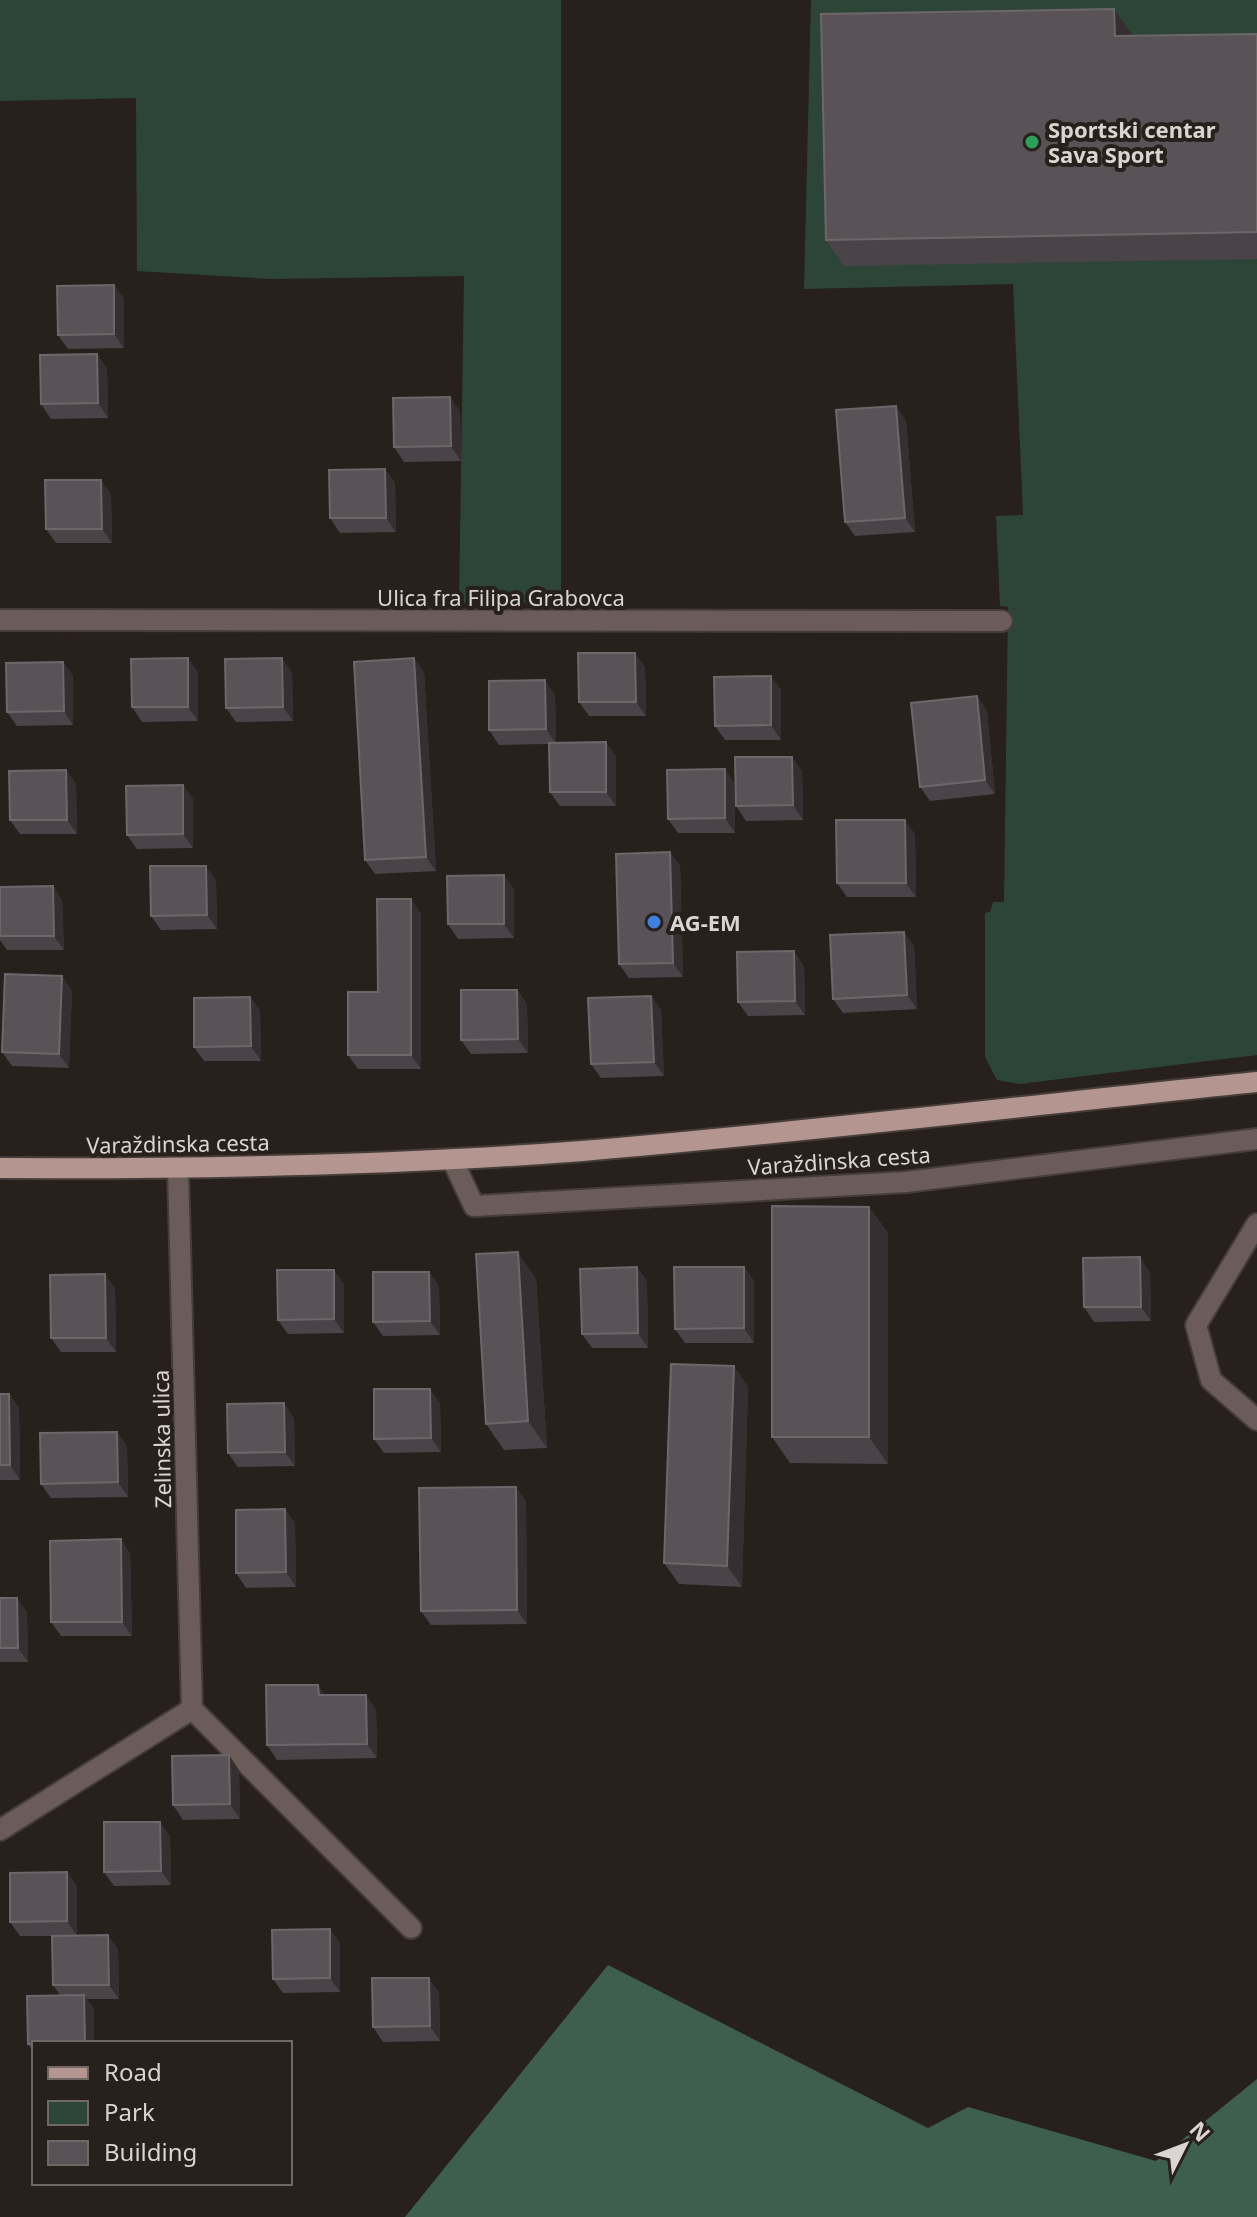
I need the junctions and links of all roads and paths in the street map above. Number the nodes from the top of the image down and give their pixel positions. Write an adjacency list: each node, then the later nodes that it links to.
1 (0, 620): 2 (street, Ulica fra Filipa Grabovca)
2 (1002, 621)
3 (1257, 1082): 5 (main road, Varaždinska cesta)
4 (1257, 1139): 5 (street, Varaždinska cesta)
5 (452, 1159): 7 (main road, Varaždinska cesta)
6 (0, 1168): 7 (main road, Varaždinska cesta)
7 (178, 1169): 10 (street, Zelinska ulica)
8 (1257, 1224): 9 (street)
9 (1257, 1420)
10 (192, 1709): 11 (street); 12 (street)
11 (0, 1830)
12 (411, 1928)

